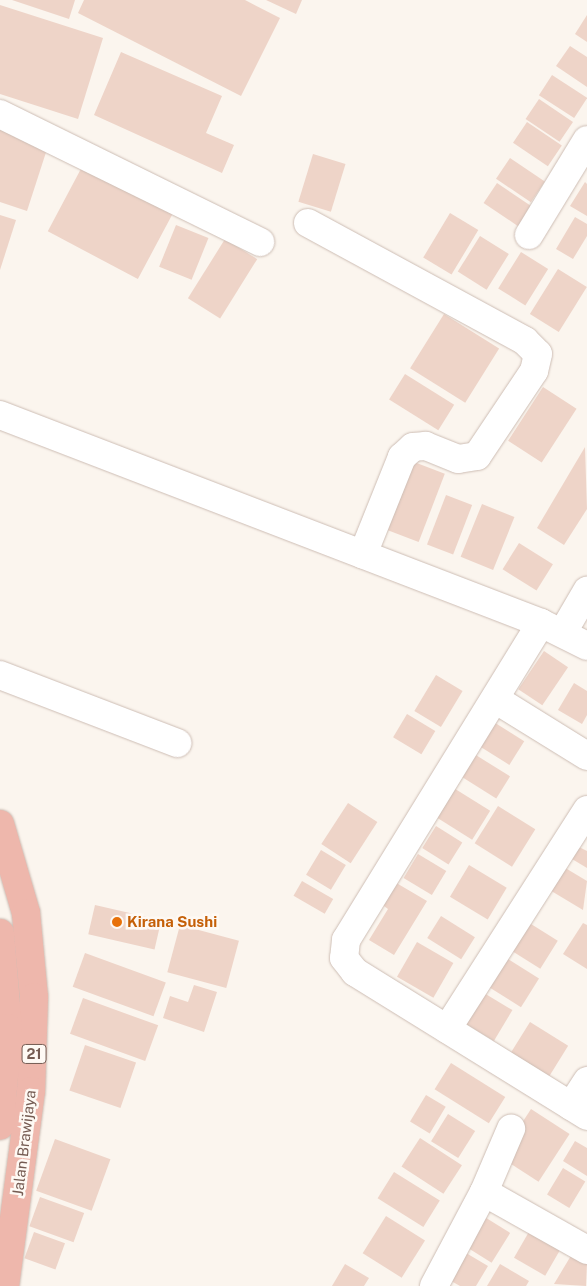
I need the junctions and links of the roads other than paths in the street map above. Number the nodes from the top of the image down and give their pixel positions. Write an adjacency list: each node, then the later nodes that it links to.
1 (0, 114): 5 (street)
2 (587, 140): 4 (street)
3 (308, 223): 7 (street)
4 (529, 235)
5 (260, 242)
6 (0, 415): 7 (street)
7 (363, 554): 9 (street)
8 (587, 591): 9 (street)
9 (552, 627): 10 (street); 12 (street)
10 (587, 646)
11 (0, 675): 13 (street)
12 (494, 699): 14 (street); 18 (street)
13 (177, 743)
14 (587, 756)
15 (587, 810): 18 (street)
16 (0, 824): 25 (highway, Jalan Brawijaya / 21)
17 (0, 933): 21 (highway, Jalan Brawijaya / 21)
18 (447, 1029): 20 (street)
19 (587, 1080): 20 (street)
20 (579, 1111)
21 (0, 1126)
22 (511, 1129): 23 (street)
23 (484, 1192): 24 (street); 26 (street)
24 (587, 1250)
25 (5, 1286)
26 (434, 1286)

